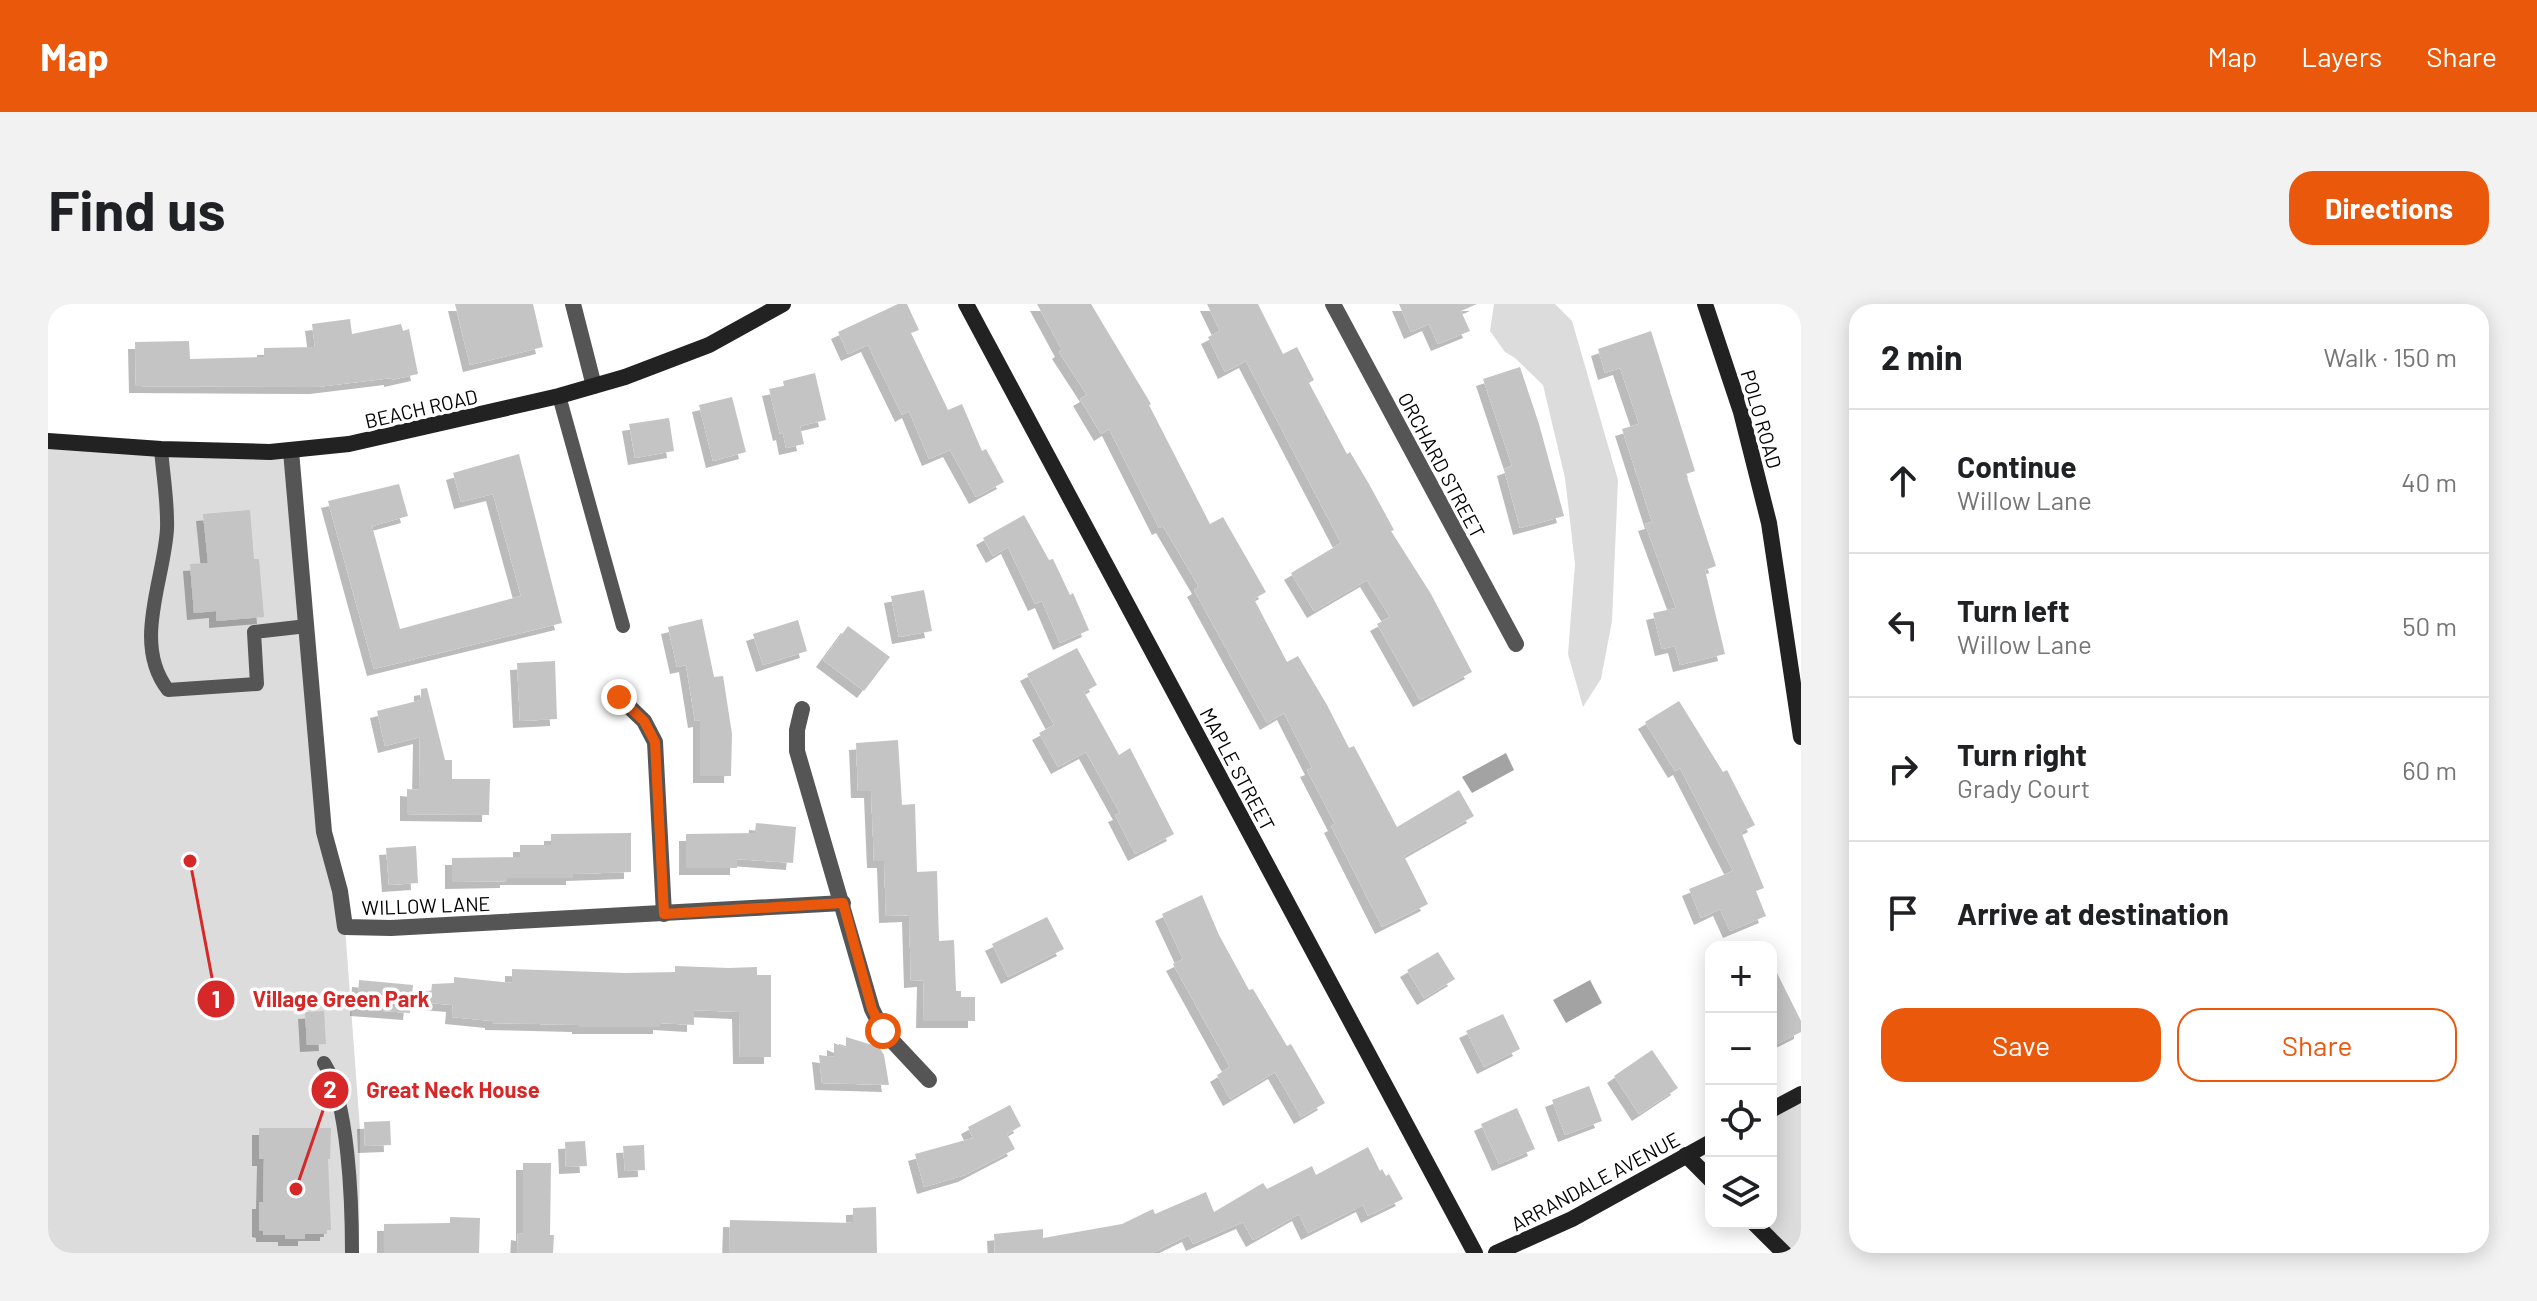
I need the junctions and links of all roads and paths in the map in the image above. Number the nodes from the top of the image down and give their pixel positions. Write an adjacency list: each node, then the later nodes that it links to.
1 (573, 304): 6 (street)
2 (783, 304): 6 (street, BEACH ROAD)
3 (966, 304): 28 (street, MAPLE STREET)
4 (1333, 304): 13 (street, ORCHARD STREET)
5 (1705, 304): 16 (street, POLO ROAD)
6 (594, 386): 7 (street, BEACH ROAD)
7 (559, 396): 10 (street, BEACH ROAD); 12 (lane)
8 (48, 441): 9 (street, BEACH ROAD)
9 (161, 449): 10 (street, BEACH ROAD); 11 (lane)
10 (291, 451): 11 (street, WILLOW LANE)
11 (307, 626): 18 (street, WILLOW LANE)
12 (623, 626)
13 (1516, 644)
14 (619, 697): 18 (street)
15 (802, 709): 17 (street)
16 (1801, 737)
17 (843, 903): 18 (street, WILLOW LANE); 20 (street)
18 (664, 914)
19 (324, 1063): 27 (lane)
20 (929, 1080)
21 (1801, 1094): 22 (street)
22 (1777, 1107)
23 (1705, 1145): 24 (street, ARRANDALE AVENUE)
24 (1686, 1155): 25 (street); 29 (street, ARRANDALE AVENUE)
25 (1705, 1174)
26 (1760, 1229): 30 (street)
27 (352, 1253)
28 (1475, 1253)
29 (1496, 1253)
30 (1784, 1253)

